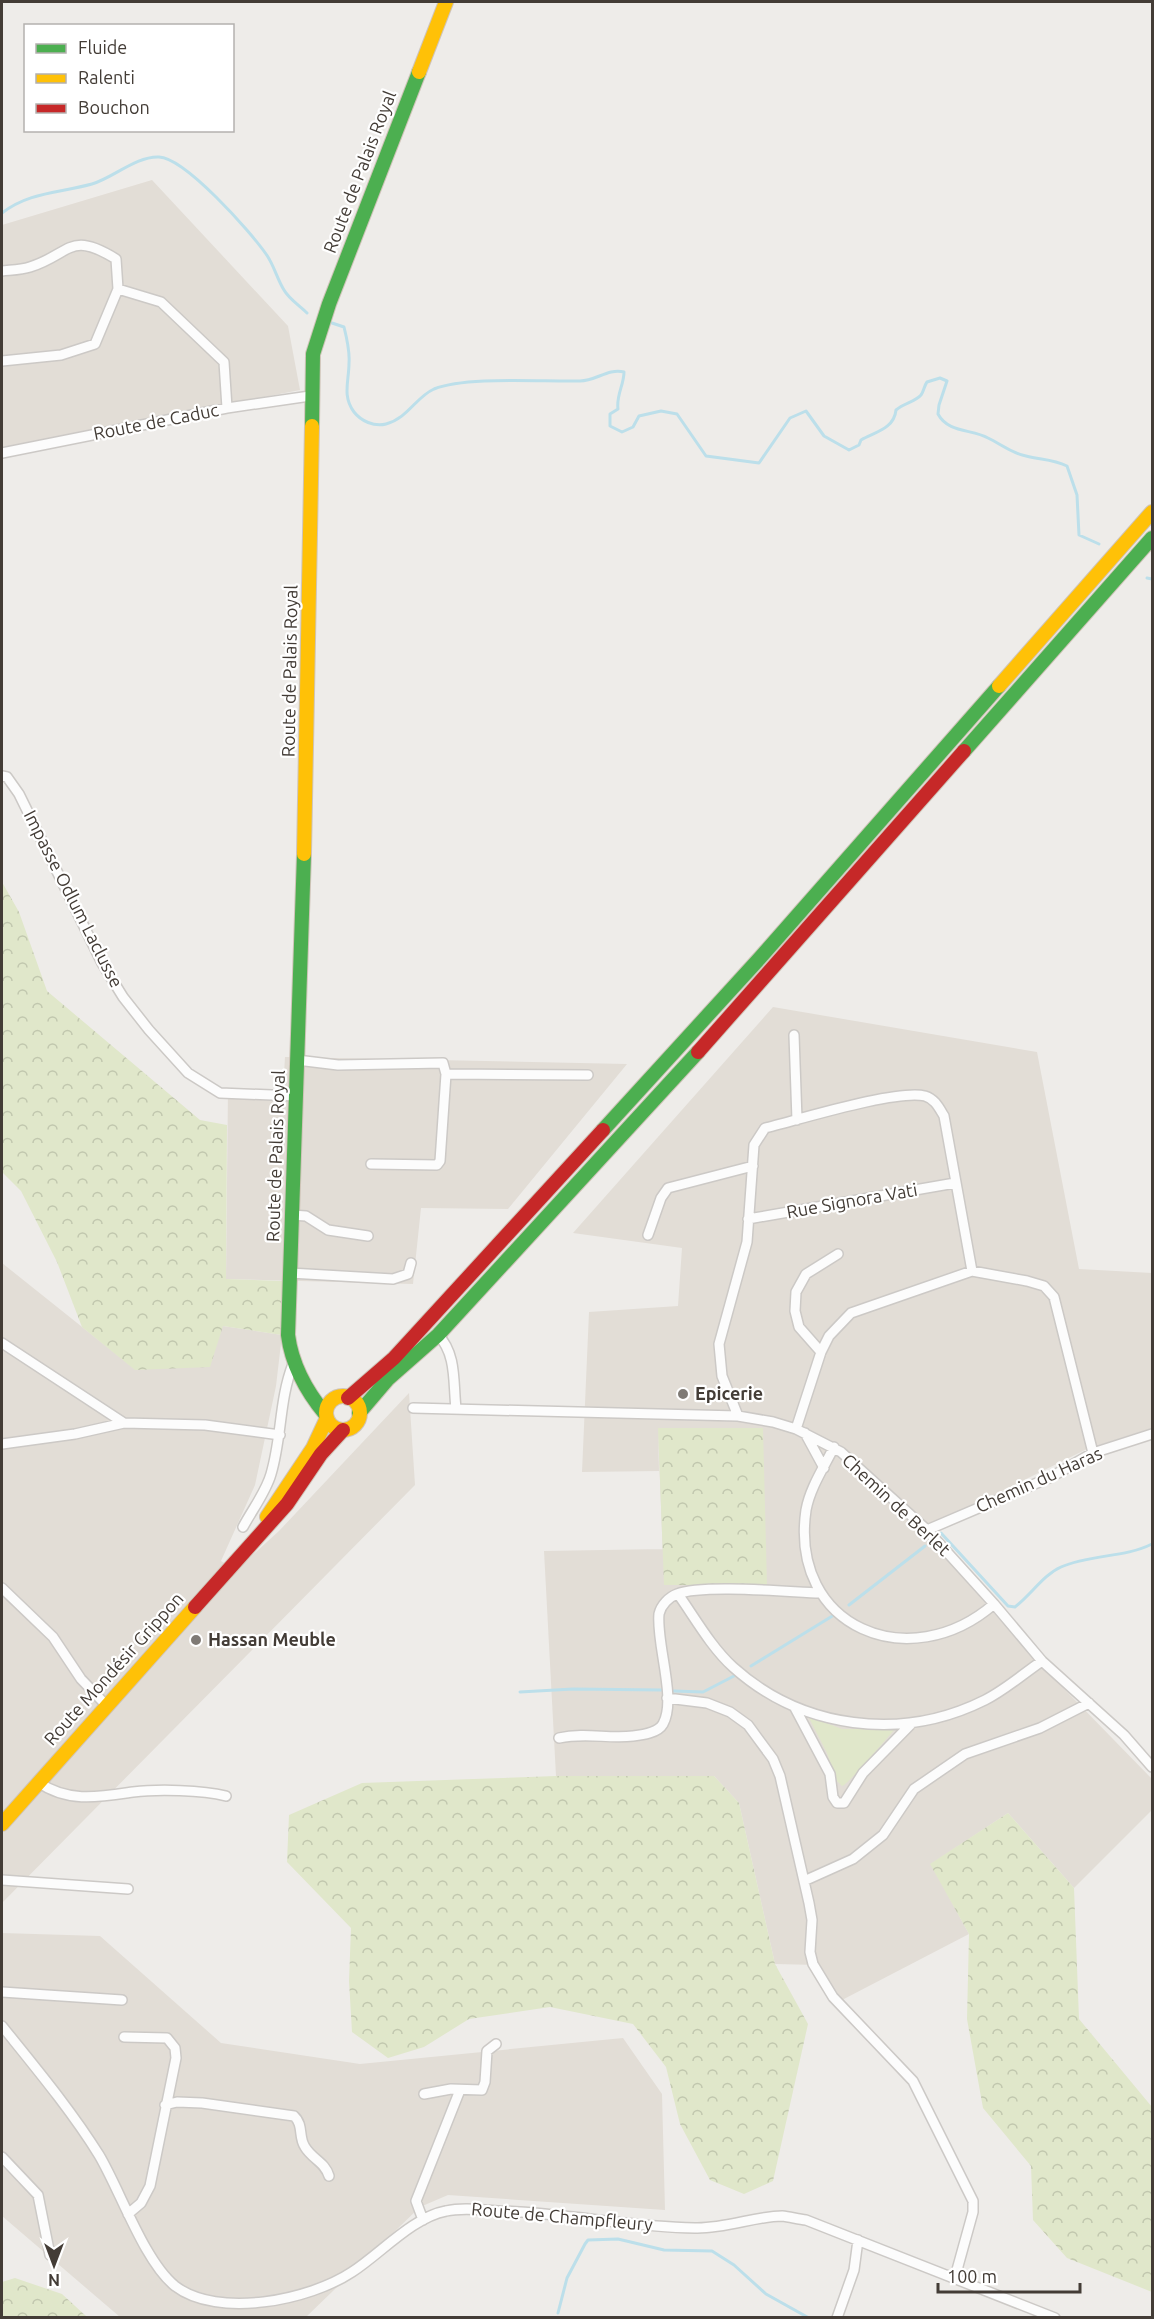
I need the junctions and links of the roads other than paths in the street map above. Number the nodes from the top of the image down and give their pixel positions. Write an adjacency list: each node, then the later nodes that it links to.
1 (446, 2): 5 (main road, Route de Palais Royal)
2 (2, 271): 3 (street)
3 (118, 289): 4 (street); 6 (street)
4 (2, 362)
5 (310, 396): 6 (street, Route de Caduc); 12 (main road, Route de Palais Royal)
6 (227, 408): 7 (street, Route de Caduc)
7 (2, 453)
8 (1152, 512): 31 (main road)
9 (1152, 538): 28 (main road)
10 (2, 776): 15 (street, Impasse Odlum Laclusse)
11 (794, 1035): 16 (street)
12 (297, 1060): 13 (street); 15 (main road, Route de Palais Royal)
13 (446, 1074): 14 (street); 17 (street)
14 (588, 1075)
15 (296, 1096): 20 (main road, Route de Palais Royal)
16 (797, 1120): 18 (street); 19 (street)
17 (371, 1164)
18 (753, 1166): 21 (street); 22 (street)
19 (955, 1183): 21 (street, Rue Signora Vati); 26 (street)
20 (292, 1215): 23 (street); 27 (main road, Route de Palais Royal)
21 (748, 1219): 37 (street)
22 (648, 1235)
23 (368, 1236)
24 (838, 1254): 30 (street)
25 (411, 1263): 27 (street)
26 (972, 1271): 30 (street); 46 (street)
27 (290, 1273): 32 (main road, Route de Palais Royal)
28 (438, 1335): 31 (main road); 35 (street); 36 (main road)
29 (2, 1343): 39 (street)
30 (821, 1352): 41 (street)
31 (397, 1355): 33 (main road)
32 (293, 1364): 33 (main road); 38 (main road, Route de Palais Royal); 43 (street)
33 (342, 1398): 36 (main road); 38 (main road)
34 (413, 1408): 35 (street, Chemin de Berlet)
35 (456, 1408): 37 (street, Chemin de Berlet)
36 (359, 1413): 40 (main road)
37 (738, 1416): 41 (street, Chemin de Berlet)
38 (326, 1417): 40 (main road); 50 (main road, Route Mondésir Grippon)
39 (124, 1423): 43 (street); 44 (street)
40 (343, 1430): 50 (main road, Route Mondésir Grippon)
41 (801, 1431): 45 (street, Chemin de Berlet); 47 (street)
42 (1152, 1434): 46 (street, Chemin du Haras)
43 (279, 1435): 48 (street)
44 (2, 1444)
45 (834, 1447): 47 (street); 49 (street, Chemin de Berlet)
46 (1093, 1453): 49 (street, Chemin du Haras)
47 (824, 1468): 53 (street)
48 (243, 1527)
49 (927, 1530): 54 (street, Chemin de Berlet)
50 (254, 1539): 58 (main road, Route Mondésir Grippon)
51 (2, 1588): 58 (street)
52 (678, 1593): 53 (street); 56 (street); 59 (street)
53 (820, 1593): 54 (street)
54 (994, 1604): 55 (street, Chemin de Berlet)
55 (1042, 1661): 57 (street, Chemin de Berlet); 60 (street)
56 (667, 1698): 61 (street); 67 (street)
57 (1089, 1703): 62 (street, Chemin de Berlet); 67 (street)
58 (106, 1705): 63 (main road, Route Mondésir Grippon)
59 (795, 1708): 60 (street); 60 (street)
60 (914, 1722)
61 (559, 1738)
62 (1152, 1767)
63 (38, 1782): 64 (street); 65 (main road, Route Mondésir Grippon)
64 (226, 1796)
65 (2, 1822)
66 (2, 1881): 68 (street)
67 (804, 1881): 83 (street)
68 (128, 1889)
69 (2, 1992): 70 (street)
70 (122, 2000)
71 (2, 2026): 79 (street, Route de Champfleury)
72 (124, 2037): 76 (street)
73 (496, 2044): 74 (street)
74 (460, 2090): 75 (street); 80 (street)
75 (424, 2094)
76 (165, 2105): 78 (street); 79 (street)
77 (2, 2157): 82 (street)
78 (329, 2176)
79 (128, 2214): 80 (street, Route de Champfleury)
80 (423, 2220): 81 (street, Route de Champfleury)
81 (858, 2240): 83 (street, Route de Champfleury); 84 (street)
82 (50, 2255)
83 (955, 2277): 85 (street, Route de Champfleury)
84 (837, 2318)
85 (1054, 2318)

